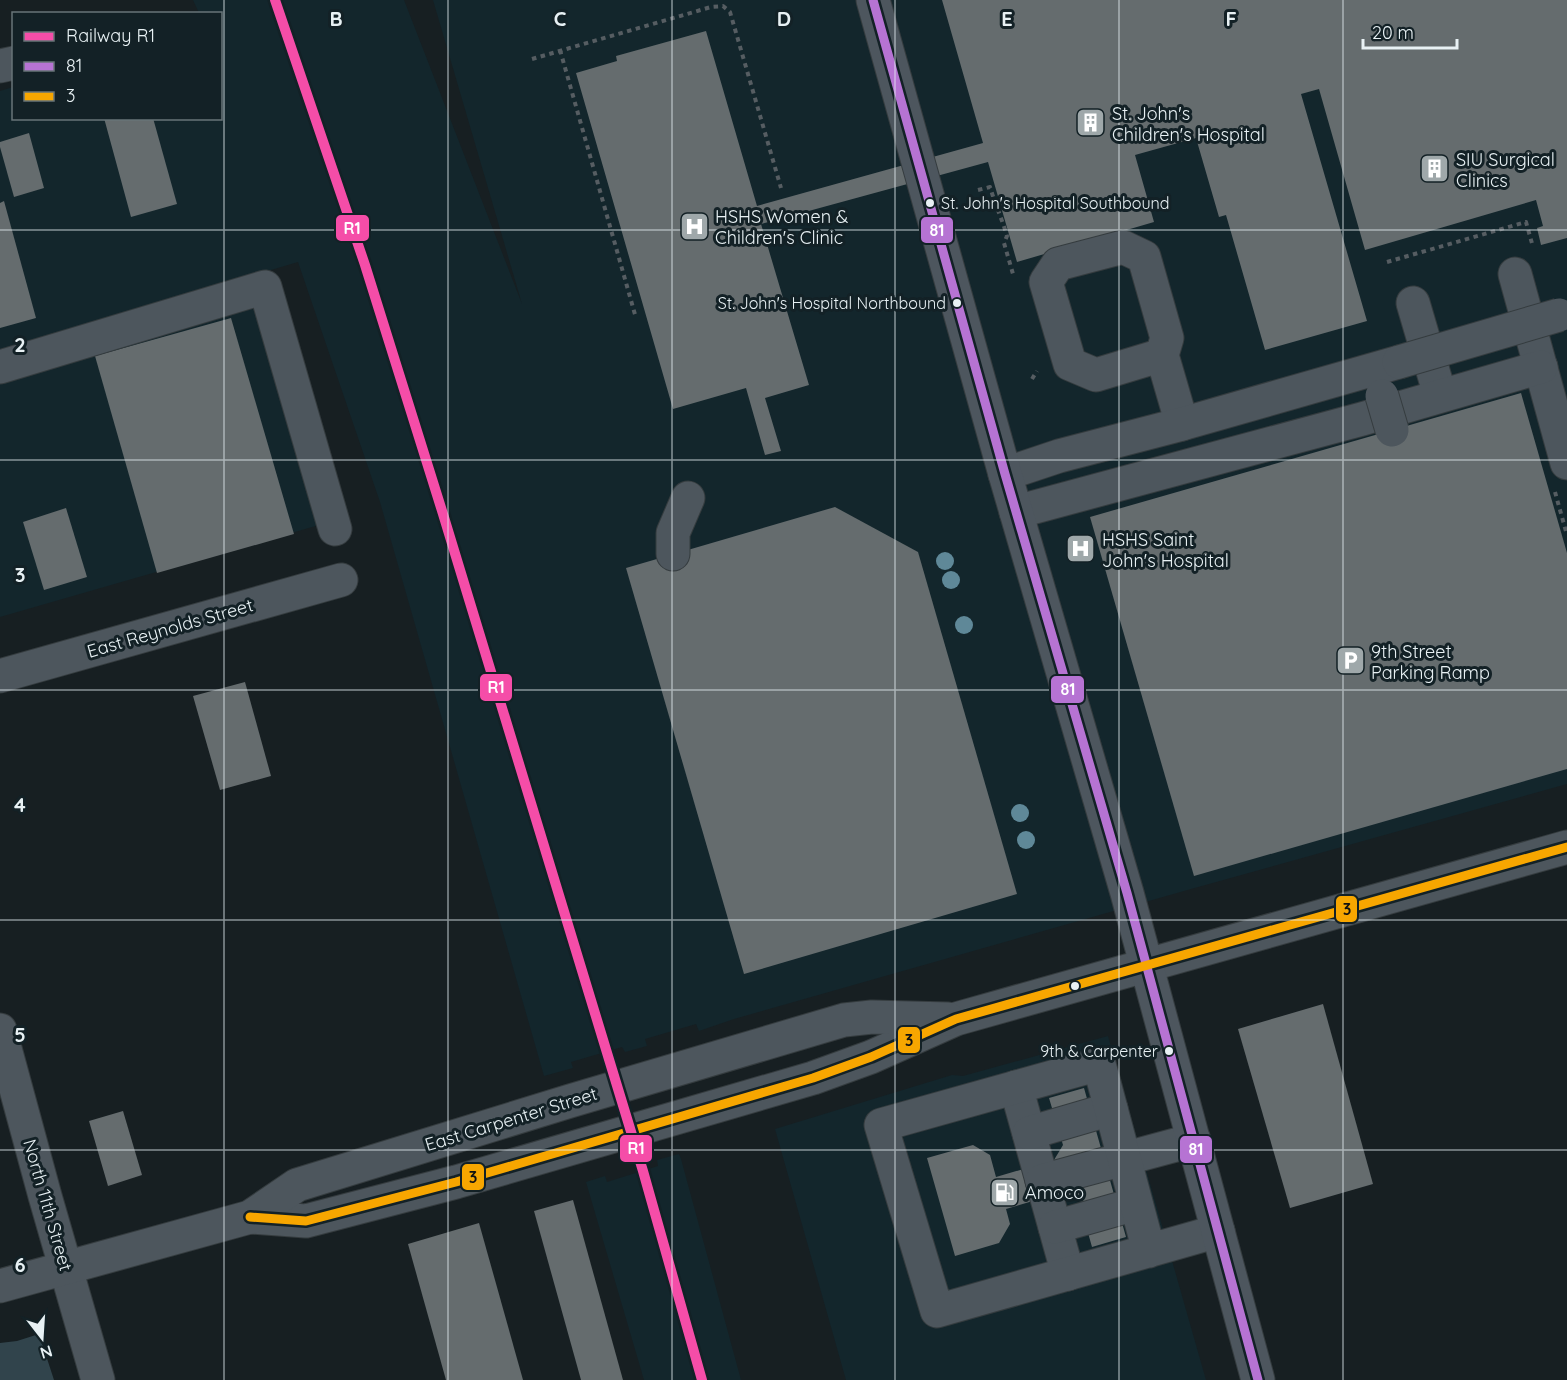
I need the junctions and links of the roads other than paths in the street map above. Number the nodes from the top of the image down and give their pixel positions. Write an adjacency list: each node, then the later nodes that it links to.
1 (873, 0): 13 (main road)
2 (1515, 274): 7 (street)
3 (1413, 303): 9 (street)
4 (1563, 314): 8 (street, bridge)
5 (1162, 356): 10 (street)
6 (0, 367): 16 (street)
7 (1541, 367): 9 (street); 12 (street)
8 (1385, 376): 10 (street); 11 (street, bridge)
9 (1428, 399): 15 (street)
10 (1182, 424): 13 (street)
11 (1392, 430)
12 (1567, 463)
13 (1005, 474): 15 (main road)
14 (688, 498): 17 (street)
15 (1016, 512): 21 (main road)
16 (335, 529)
17 (673, 554)
18 (341, 580): 19 (street, East Reynolds Street)
19 (0, 676)
20 (1567, 847): 21 (street, East Carpenter Street)
21 (1146, 966): 22 (street, East Carpenter Street); 27 (main road)
22 (956, 1019): 31 (street, East Carpenter Street); 31 (street, East Carpenter Street)
23 (0, 1029): 35 (street, North 11th Street)
24 (1016, 1086): 25 (street); 26 (street); 36 (street)
25 (1111, 1109): 26 (street); 28 (street)
26 (1029, 1133): 29 (street)
27 (1194, 1140): 28 (street); 33 (main road)
28 (1124, 1159): 29 (street); 30 (street)
29 (1042, 1181): 32 (street)
30 (1136, 1204): 32 (street); 34 (street)
31 (250, 1217): 35 (street, East Carpenter Street)
32 (1055, 1227): 36 (street)
33 (1218, 1231): 34 (street); 39 (main road)
34 (1149, 1251): 36 (street)
35 (66, 1268): 37 (street, East Carpenter Street); 38 (street, North 11th Street)
36 (1068, 1274)
37 (0, 1286)
38 (98, 1380)
39 (1258, 1380)

